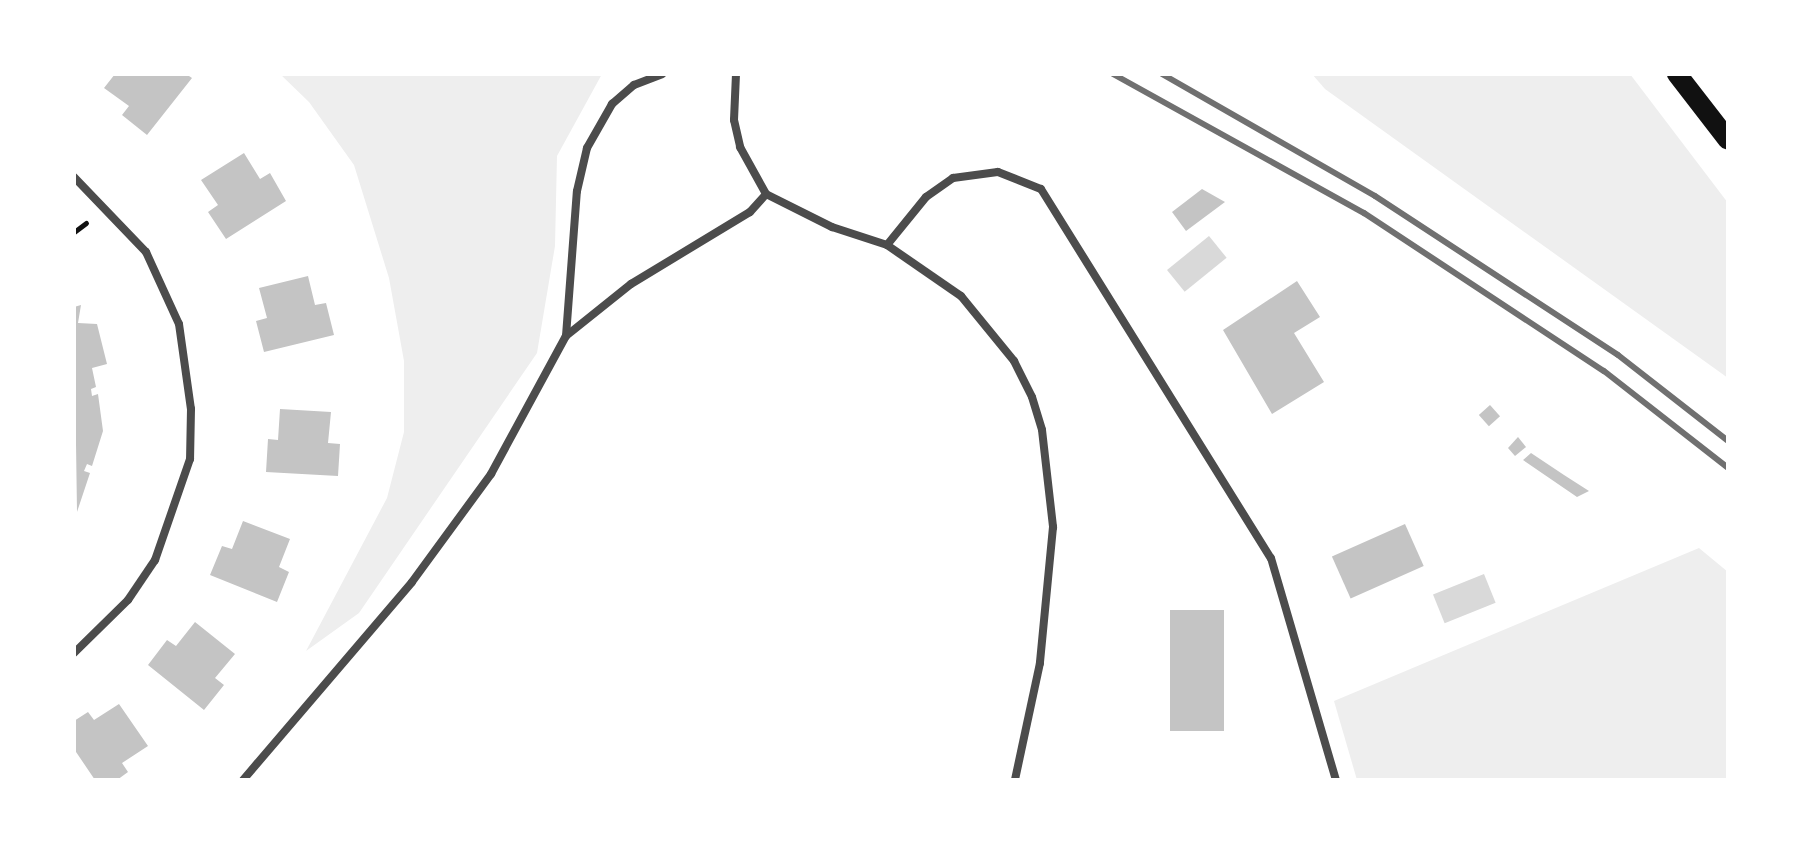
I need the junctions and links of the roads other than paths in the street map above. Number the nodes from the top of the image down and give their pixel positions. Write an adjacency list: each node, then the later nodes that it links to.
1 (662, 74): 8 (street)
2 (736, 74): 6 (street)
3 (1677, 74): 4 (main road)
4 (1728, 140)
5 (74, 177): 9 (street)
6 (766, 194): 7 (street); 8 (street)
7 (887, 245): 11 (street); 12 (street)
8 (566, 336): 10 (street)
9 (74, 653)
10 (243, 780)
11 (1015, 780)
12 (1336, 780)

